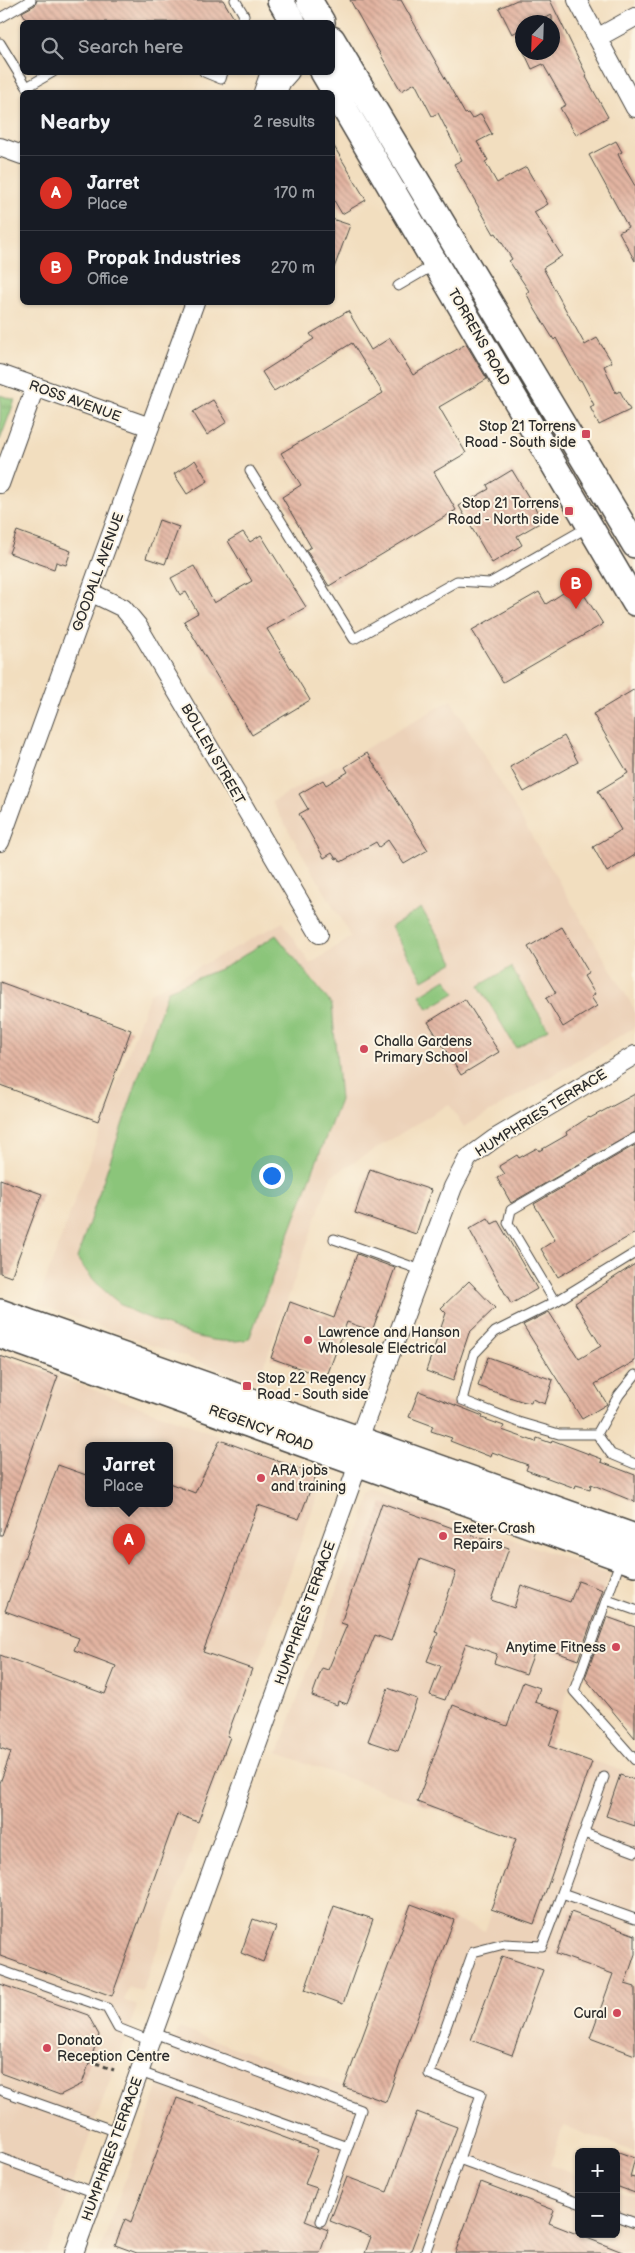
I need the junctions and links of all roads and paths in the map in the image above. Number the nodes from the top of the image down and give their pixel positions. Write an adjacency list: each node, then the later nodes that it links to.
1 (32, 0): 7 (lane)
2 (235, 0): 8 (lane)
3 (280, 0): 9 (main road)
4 (309, 0): 10 (main road)
5 (577, 0): 11 (street)
6 (635, 17): 11 (street)
7 (0, 18)
8 (242, 20)
9 (292, 20)
10 (321, 20)
11 (597, 38): 24 (street)
12 (0, 43): 14 (lane)
13 (335, 44): 35 (main road, TORRENS ROAD)
14 (48, 75)
15 (211, 75): 16 (lane)
16 (222, 75)
17 (269, 75): 20 (street)
18 (287, 75): 21 (street)
19 (325, 75): 22 (main road, TORRENS ROAD)
20 (264, 90)
21 (278, 90)
22 (334, 90)
23 (335, 92): 27 (main road, TORRENS ROAD)
24 (635, 108)
25 (0, 148): 26 (street)
26 (20, 154)
27 (436, 264): 28 (lane); 36 (main road, TORRENS ROAD)
28 (398, 286)
29 (194, 305): 32 (street, GOODALL AVENUE)
30 (0, 374): 31 (street, ROSS AVENUE)
31 (35, 386): 32 (street, ROSS AVENUE); 34 (street)
32 (150, 427): 37 (street, GOODALL AVENUE)
33 (250, 471): 36 (lane)
34 (0, 484)
35 (632, 534): 36 (street)
36 (596, 536): 38 (main road, TORRENS ROAD)
37 (90, 592): 39 (street, GOODALL AVENUE); 40 (street, BOLLEN STREET)
38 (635, 603)
39 (0, 842)
40 (319, 934)
41 (635, 1055): 45 (street, HUMPHRIES TERRACE)
42 (635, 1138): 46 (lane)
43 (334, 1239): 45 (lane)
44 (635, 1253): 46 (lane)
45 (421, 1270): 51 (street, HUMPHRIES TERRACE)
46 (556, 1302): 50 (lane)
47 (0, 1312): 51 (main road, REGENCY ROAD)
48 (0, 1335): 52 (main road, REGENCY ROAD)
49 (635, 1375): 50 (lane)
50 (597, 1434): 53 (lane)
51 (360, 1438): 52 (street, HUMPHRIES TERRACE); 54 (main road, REGENCY ROAD)
52 (358, 1463): 55 (main road, REGENCY ROAD); 65 (street, HUMPHRIES TERRACE)
53 (635, 1464)
54 (635, 1537)
55 (628, 1561): 56 (lane)
56 (606, 1600): 57 (lane); 58 (lane)
57 (635, 1610)
58 (635, 1760)
59 (604, 1777): 60 (lane)
60 (584, 1833): 61 (lane); 62 (lane)
61 (635, 1852)
62 (562, 1893): 63 (lane); 73 (lane)
63 (635, 1919)
64 (0, 1970): 65 (lane)
65 (152, 2037): 68 (street, HUMPHRIES TERRACE); 71 (lane)
66 (59, 2049): 67 (path)
67 (114, 2070)
68 (140, 2072): 70 (street, HUMPHRIES TERRACE); 71 (lane)
69 (0, 2090): 70 (lane)
70 (118, 2132): 74 (street, HUMPHRIES TERRACE)
71 (348, 2147): 77 (lane)
72 (0, 2158): 74 (lane)
73 (459, 2159): 75 (lane); 80 (lane)
74 (96, 2193): 79 (street, HUMPHRIES TERRACE)
75 (575, 2202)
76 (620, 2217): 78 (lane)
77 (321, 2221)
78 (635, 2223)
79 (75, 2253)
80 (425, 2253)

